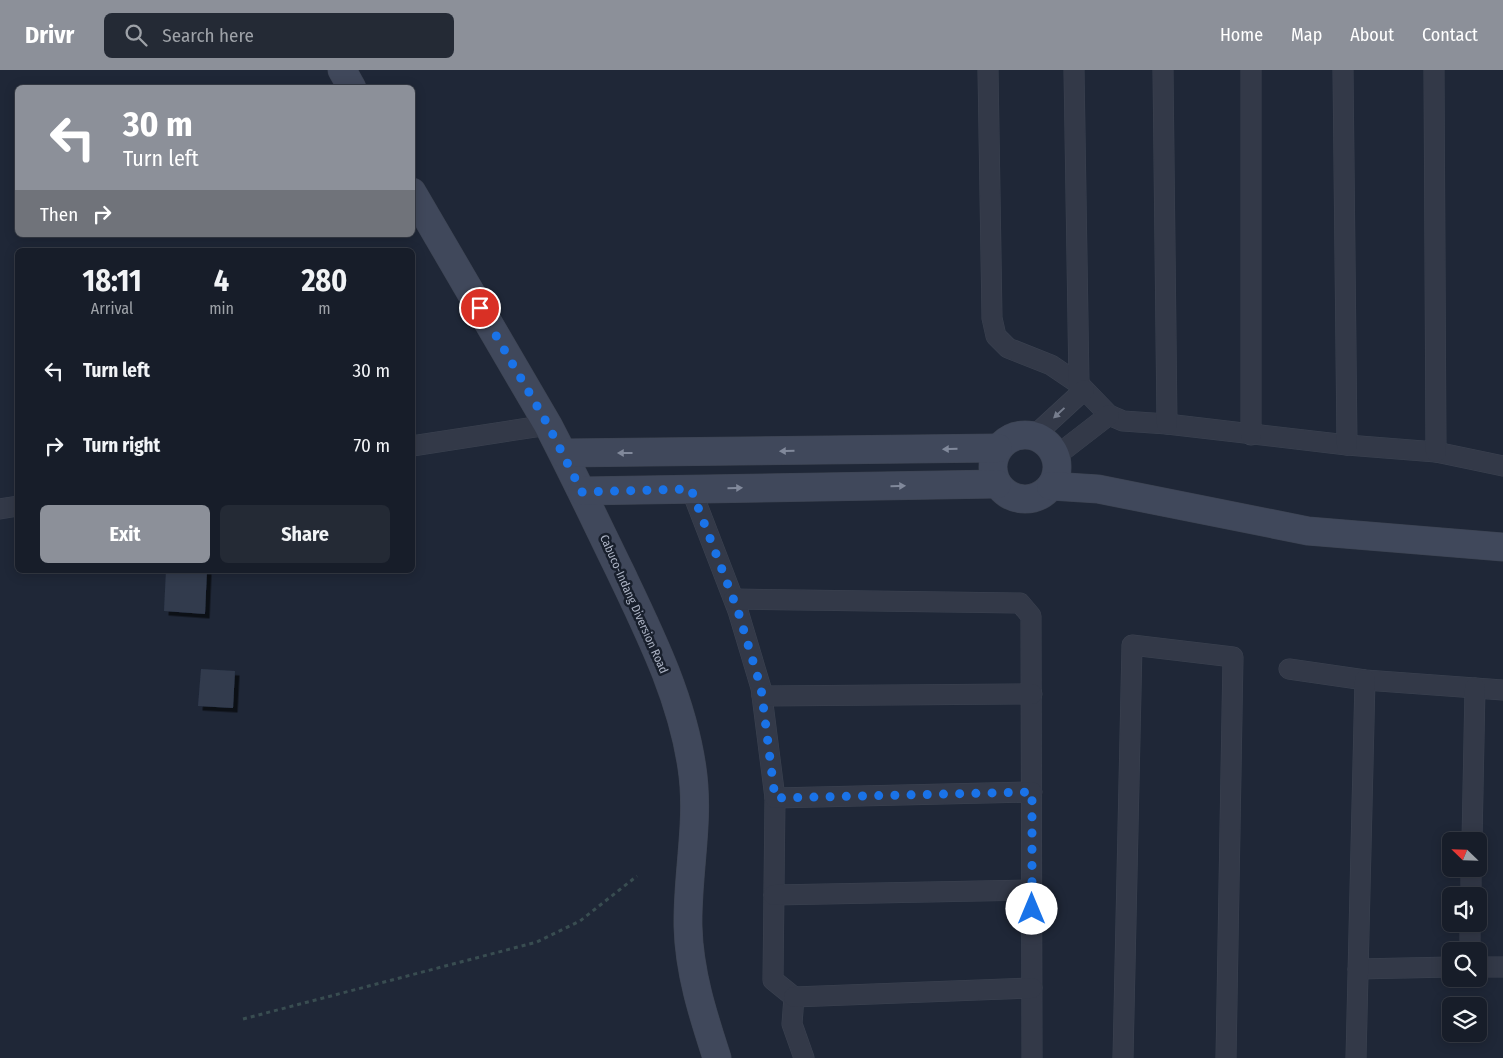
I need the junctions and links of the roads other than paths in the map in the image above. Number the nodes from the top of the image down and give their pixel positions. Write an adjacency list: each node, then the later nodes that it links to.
1 (342, 70): 8 (street)
2 (988, 70): 10 (street)
3 (1074, 70): 10 (street)
4 (1163, 70): 12 (street)
5 (1251, 70): 14 (street)
6 (1343, 70): 16 (street)
7 (1434, 70): 19 (street)
8 (350, 85)
9 (415, 197): 13 (street, Cabuco-Indang Diversion Road)
10 (1081, 387): 11 (street); 15 (street, one-way to 15)
11 (1109, 415): 12 (street); 22 (street)
12 (1168, 424): 14 (street)
13 (548, 425): 17 (street); 20 (street, Cabuco-Indang Diversion Road)
14 (1251, 434): 16 (street)
15 (1034, 436): 18 (street); 22 (street)
16 (1347, 445): 19 (street)
17 (415, 446)
18 (998, 448): 20 (street, one-way to 20); 23 (street)
19 (1436, 452): 21 (street)
20 (563, 453): 25 (street, Cabuco-Indang Diversion Road)
21 (1503, 466)
22 (1055, 470): 23 (street); 28 (street)
23 (997, 484): 24 (street, one-way to 23)
24 (691, 489): 25 (street); 29 (street)
25 (582, 492): 47 (street, Cabuco-Indang Diversion Road)
26 (15, 506): 27 (street)
27 (0, 509)
28 (1503, 547)
29 (734, 599): 34 (street); 35 (street)
30 (1289, 669): 31 (street)
31 (1365, 680): 32 (street); 44 (street)
32 (1475, 688): 33 (street); 38 (street)
33 (1503, 690)
34 (1032, 694): 35 (street); 36 (street)
35 (762, 696): 37 (street)
36 (1032, 792): 37 (street); 39 (street)
37 (775, 798): 40 (street)
38 (1472, 832)
39 (1032, 890): 40 (street); 45 (street)
40 (774, 895): 46 (street)
41 (1442, 967): 44 (street)
42 (1487, 967): 43 (street)
43 (1503, 967)
44 (1358, 969): 52 (street)
45 (1032, 988): 46 (street); 49 (street)
46 (794, 997): 48 (street)
47 (717, 1058)
48 (804, 1058)
49 (1032, 1058)
50 (1123, 1058): 51 (street)
51 (1226, 1058)
52 (1356, 1058)

